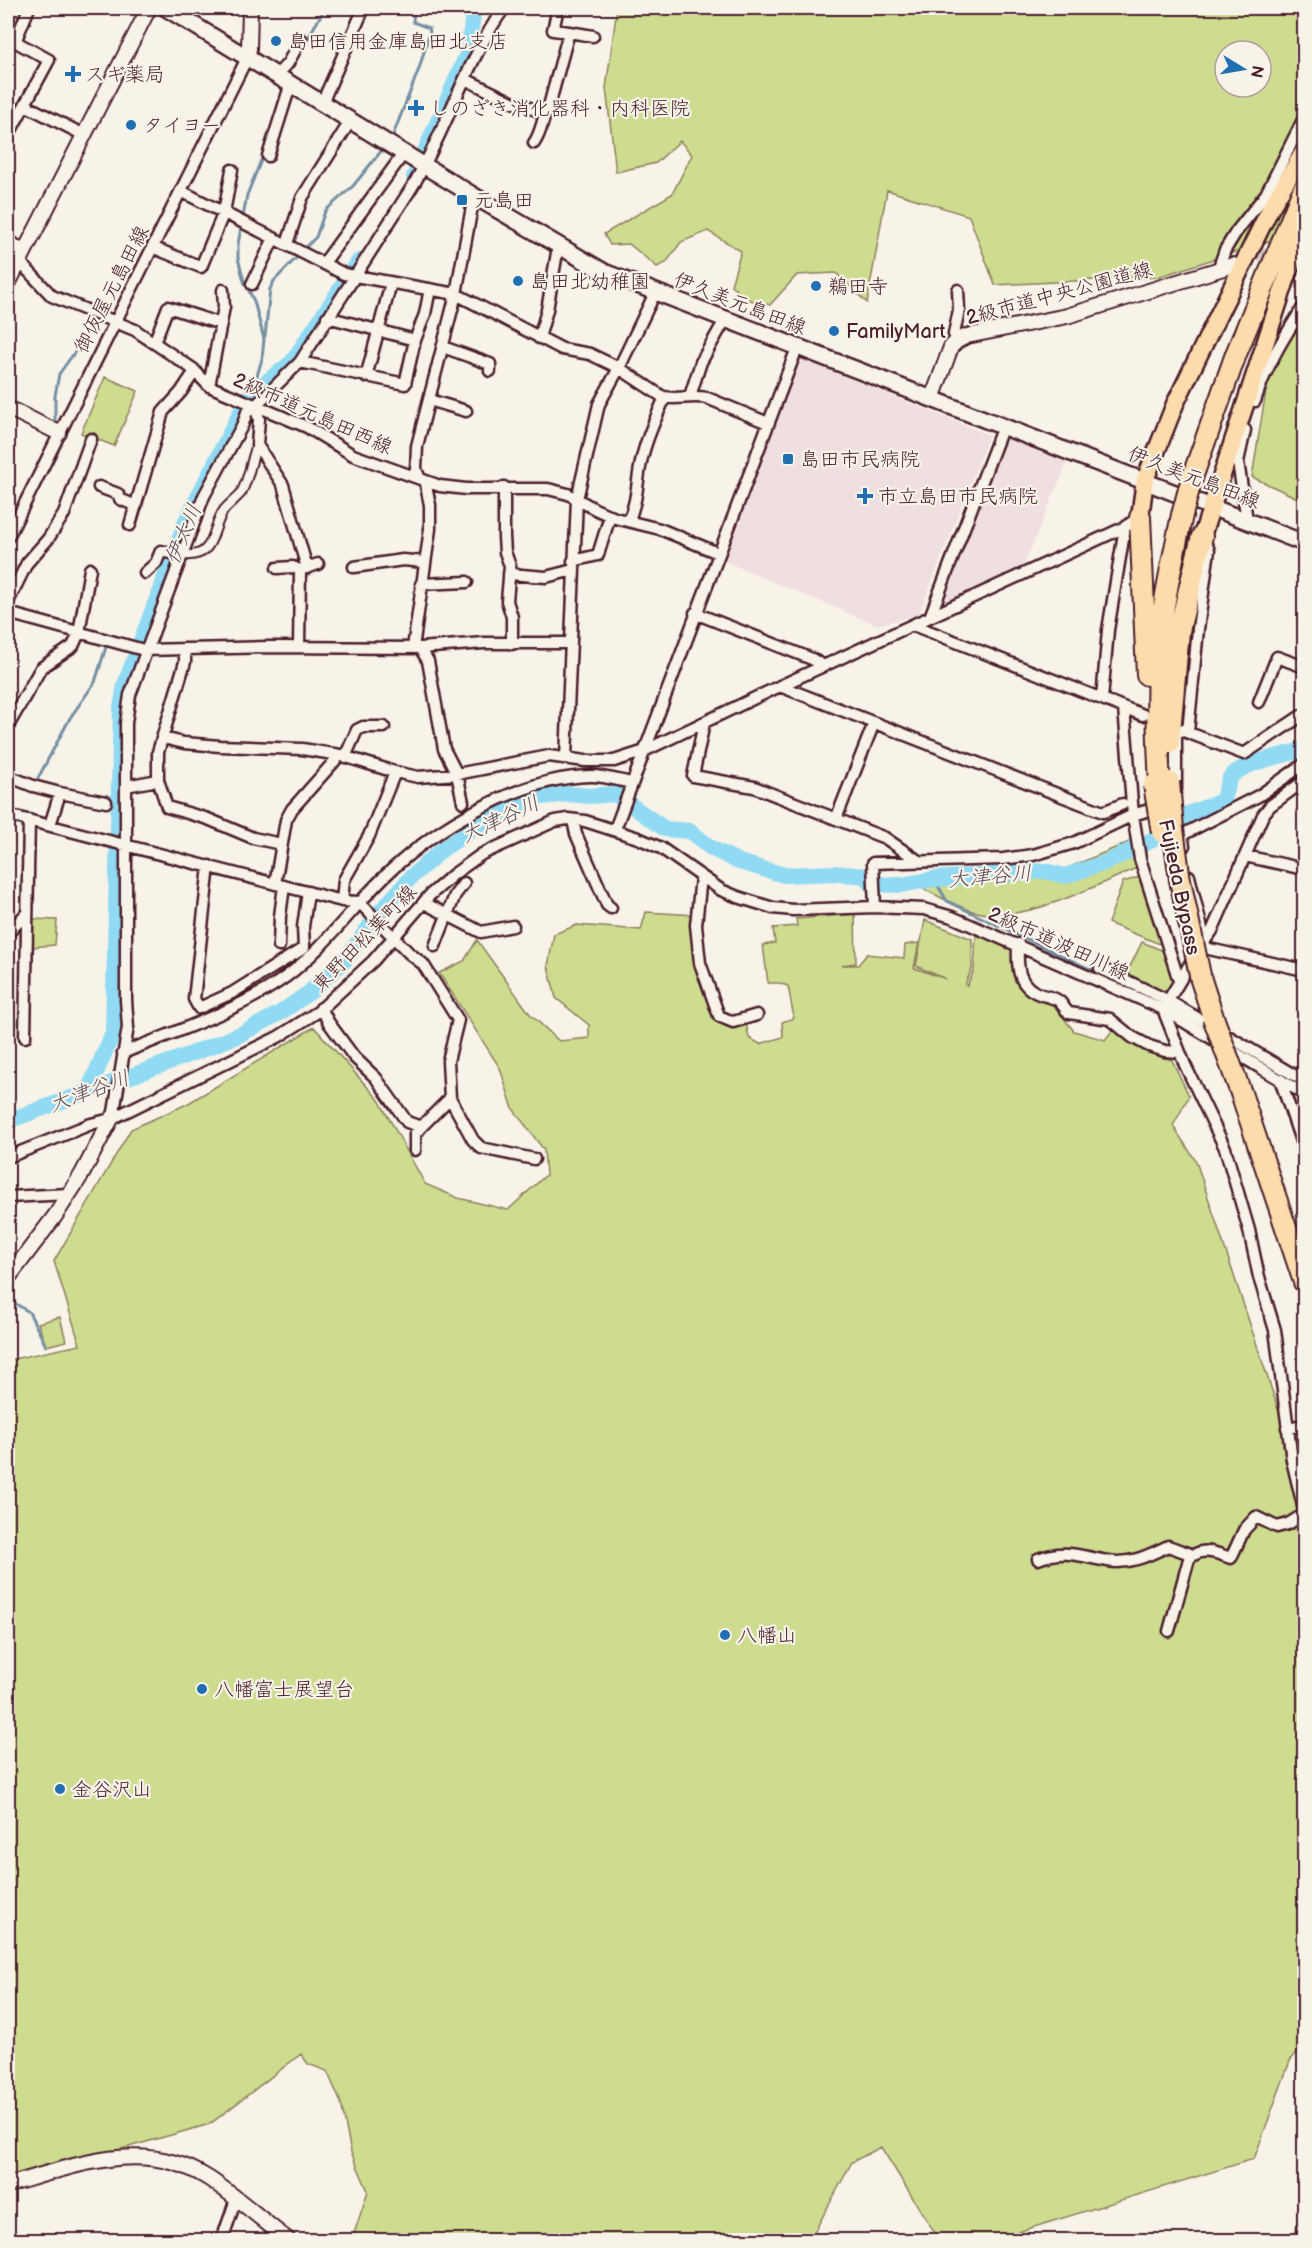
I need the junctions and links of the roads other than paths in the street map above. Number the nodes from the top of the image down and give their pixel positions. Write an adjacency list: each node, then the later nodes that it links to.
1 (29, 8): 11 (street)
2 (149, 8): 21 (street)
3 (166, 8): 12 (main road, 伊久美元島田線)
4 (250, 8): 12 (street)
5 (364, 8): 16 (street)
6 (504, 8): 14 (street)
7 (557, 8): 8 (street)
8 (569, 32): 9 (street); 18 (street)
9 (593, 36)
10 (301, 39): 13 (street)
11 (11, 41): 17 (street)
12 (247, 58): 13 (main road, 伊久美元島田線); 29 (street, 御仮屋元島田線)
13 (277, 75): 15 (main road, 伊久美元島田線)
14 (465, 79): 18 (street); 26 (street)
15 (291, 83): 16 (main road, 伊久美元島田線); 25 (street)
16 (322, 103): 20 (main road, 伊久美元島田線)
17 (25, 105): 21 (street); 22 (street)
18 (545, 113): 23 (street)
19 (1305, 118): 41 (street)
20 (351, 120): 26 (main road, 伊久美元島田線); 35 (street)
21 (84, 135): 38 (street)
22 (8, 136)
23 (534, 143)
24 (1305, 151): 82 (highway)
25 (268, 156)
26 (417, 161): 30 (main road, 伊久美元島田線); 39 (street); 42 (street)
27 (232, 170): 31 (street)
28 (1305, 188): 144 (highway, bridge)
29 (181, 191): 31 (street); 36 (street, 御仮屋元島田線)
30 (474, 196): 37 (main road, 伊久美元島田線); 50 (street)
31 (224, 212): 33 (street); 36 (street)
32 (1305, 225): 87 (highway)
33 (274, 238): 35 (street); 45 (street)
34 (8, 239): 38 (street, 2級市道元島田西線)
35 (287, 244): 39 (street)
36 (152, 247): 54 (street, 御仮屋元島田線)
37 (558, 247): 49 (main road, 伊久美元島田線); 57 (street)
38 (21, 256): 44 (street); 54 (street, 2級市道元島田西線)
39 (324, 263): 42 (street)
40 (1233, 265): 41 (street, 2級市道中央公園道線)
41 (1218, 270): 59 (street, 2級市道中央公園道線)
42 (350, 275): 43 (street); 52 (street)
43 (391, 283): 46 (street); 56 (street)
44 (8, 284)
45 (252, 284)
46 (430, 289): 50 (street); 58 (street)
47 (223, 290): 55 (street)
48 (958, 291): 59 (street)
49 (655, 293): 53 (main road, 伊久美元島田線); 64 (street)
50 (456, 294): 57 (street); 61 (street)
51 (1305, 306): 89 (street)
52 (327, 316): 56 (street); 63 (street)
53 (725, 320): 62 (main road, 伊久美元島田線); 69 (street)
54 (115, 321): 60 (street, 2級市道元島田西線); 78 (street, 御仮屋元島田線)
55 (221, 324): 60 (street); 68 (street)
56 (377, 329): 58 (street); 67 (street)
57 (538, 338): 64 (street)
58 (415, 340): 67 (street)
59 (957, 341): 71 (street, 2級市道中央公園道線)
60 (154, 343): 65 (street, 2級市道元島田西線)
61 (443, 347): 66 (street); 72 (street)
62 (797, 348): 71 (main road, 伊久美元島田線); 76 (street)
63 (300, 362): 67 (street); 73 (street)
64 (619, 369): 70 (street); 85 (street)
65 (195, 371): 68 (street, 2級市道元島田西線); 86 (street)
66 (490, 371)
67 (366, 377)
68 (208, 386): 73 (street, 2級市道元島田西線)
69 (690, 396): 70 (street); 76 (street)
70 (665, 397): 90 (street)
71 (932, 399): 77 (main road, 伊久美元島田線)
72 (429, 400): 75 (street); 81 (street)
73 (250, 404): 80 (street); 81 (street, 2級市道元島田西線); 97 (street)
74 (8, 408): 78 (street)
75 (466, 411)
76 (768, 423): 96 (street)
77 (1003, 426): 82 (main road, 伊久美元島田線); 112 (street)
78 (59, 433): 94 (street, 御仮屋元島田線)
79 (91, 439): 109 (street)
80 (257, 445): 97 (street); 103 (street)
81 (422, 480): 84 (street, 2級市道元島田西線); 98 (street)
82 (1145, 480): 87 (main road, 伊久美元島田線); 91 (highway)
83 (99, 487): 86 (street)
84 (504, 488): 85 (street, 2級市道元島田西線); 106 (street)
85 (577, 499): 88 (street, 2級市道元島田西線); 100 (street)
86 (136, 506): 92 (street)
87 (1211, 506): 89 (main road, 伊久美元島田線); 93 (highway)
88 (610, 516): 90 (street, 2級市道元島田西線); 100 (street)
89 (1247, 520): 95 (main road, 伊久美元島田線)
90 (628, 521): 96 (street, 2級市道元島田西線)
91 (1132, 522): 112 (street); 124 (street); 144 (highway)
92 (130, 525)
93 (1202, 536): 133 (street); 144 (highway)
94 (8, 537)
95 (1305, 543)
96 (718, 553): 111 (street)
97 (181, 555): 105 (street); 120 (street)
98 (424, 562): 101 (street); 108 (street)
99 (318, 564): 103 (street)
100 (573, 565): 106 (street); 115 (street)
101 (354, 567)
102 (277, 568): 103 (street)
103 (303, 569): 117 (street)
104 (90, 570): 114 (street)
105 (144, 573)
106 (509, 574): 116 (street)
107 (466, 582): 108 (street)
108 (421, 584): 118 (street)
109 (8, 602)
110 (8, 613): 114 (street)
111 (695, 613): 121 (street); 135 (street)
112 (930, 617): 113 (street)
113 (913, 625): 121 (street); 124 (street)
114 (79, 633): 120 (street); 131 (street)
115 (571, 643): 116 (street); 137 (street)
116 (512, 644): 118 (street)
117 (299, 647): 118 (street); 119 (street)
118 (416, 648): 140 (street)
119 (185, 649): 120 (street); 134 (street)
120 (146, 650): 146 (street)
121 (824, 666): 123 (street)
122 (1305, 667): 125 (street)
123 (780, 686): 129 (street); 130 (street)
124 (1102, 699): 126 (street)
125 (1259, 702)
126 (1124, 708): 128 (street); 152 (street)
127 (1305, 714): 133 (street)
128 (1143, 715)
129 (704, 723): 135 (street); 153 (street)
130 (874, 723): 150 (street); 153 (street)
131 (8, 726)
132 (384, 727): 136 (street)
133 (1188, 732): 152 (street)
134 (163, 738): 136 (street); 142 (street)
135 (642, 752): 137 (street); 145 (street)
136 (342, 756): 139 (street); 158 (street)
137 (566, 758): 140 (street)
138 (1305, 764): 179 (street)
139 (395, 772): 140 (street); 168 (street)
140 (457, 774): 148 (street)
141 (8, 776): 147 (street)
142 (158, 780): 146 (street); 158 (street)
143 (1305, 781): 160 (street)
144 (1161, 784): 184 (highway, bridge); 184 (highway, Fujieda Bypass, bridge)
145 (630, 785): 157 (street); 169 (street)
146 (126, 786): 159 (street)
147 (60, 793): 149 (street); 156 (street)
148 (463, 801)
149 (106, 802)
150 (1123, 804)
151 (8, 815): 154 (street)
152 (1133, 817): 161 (street); 185 (street)
153 (836, 819): 161 (street)
154 (29, 820): 156 (street); 173 (street)
155 (573, 820): 157 (street, 東野田松葉町線); 170 (street, 東野田松葉町線); 171 (street)
156 (50, 825): 159 (street)
157 (615, 829): 164 (street, 2級市道波田川線)
158 (281, 844): 166 (street)
159 (125, 845): 162 (street); 191 (street)
160 (1245, 856): 163 (street); 179 (street)
161 (920, 862): 172 (street)
162 (209, 867): 166 (street); 167 (street)
163 (1305, 868)
164 (701, 877): 172 (street, 2級市道波田川線); 188 (street)
165 (464, 883): 174 (street)
166 (280, 885): 167 (street); 181 (street)
167 (308, 892): 168 (street)
168 (342, 901): 169 (street)
169 (360, 903): 177 (street); 191 (street)
170 (424, 903): 174 (street); 177 (street, 東野田松葉町線)
171 (611, 908)
172 (875, 908): 178 (street, 2級市道波田川線)
173 (27, 913): 176 (street); 189 (street)
174 (447, 915): 175 (street); 180 (street)
175 (513, 926)
176 (8, 933)
177 (393, 935): 187 (street, 東野田松葉町線); 195 (street)
178 (1018, 944): 186 (street, 2級市道波田川線); 190 (street)
179 (1202, 944): 183 (street); 185 (street)
180 (435, 945)
181 (279, 946)
182 (1100, 968): 186 (street)
183 (1305, 970)
184 (1201, 980): 205 (highway, Fujieda Bypass, bridge)
185 (1179, 981): 186 (street)
186 (1165, 1004): 190 (street); 192 (street, 2級市道波田川線); 193 (street)
187 (321, 1008): 196 (street, 東野田松葉町線); 197 (street)
188 (757, 1015)
189 (25, 1037)
190 (1180, 1052): 207 (street)
191 (123, 1055): 196 (street)
192 (1280, 1079): 194 (street, 2級市道波田川線); 199 (street)
193 (1305, 1081)
194 (1305, 1094)
195 (450, 1098): 197 (street); 201 (street)
196 (112, 1115): 200 (street, 東野田松葉町線); 202 (street)
197 (421, 1127): 198 (street)
198 (415, 1150)
199 (1305, 1150)
200 (8, 1157)
201 (534, 1159)
202 (69, 1194): 203 (street); 204 (street)
203 (8, 1197)
204 (8, 1278)
205 (1305, 1282)
206 (1305, 1425): 207 (street)
207 (1287, 1428): 208 (street)
208 (1305, 1512): 209 (street)
209 (1192, 1555): 210 (street); 211 (street)
210 (1038, 1559)
211 (1168, 1631)
212 (8, 2185): 213 (street)
213 (236, 2199): 214 (street); 215 (street)
214 (222, 2241)
215 (288, 2241)

